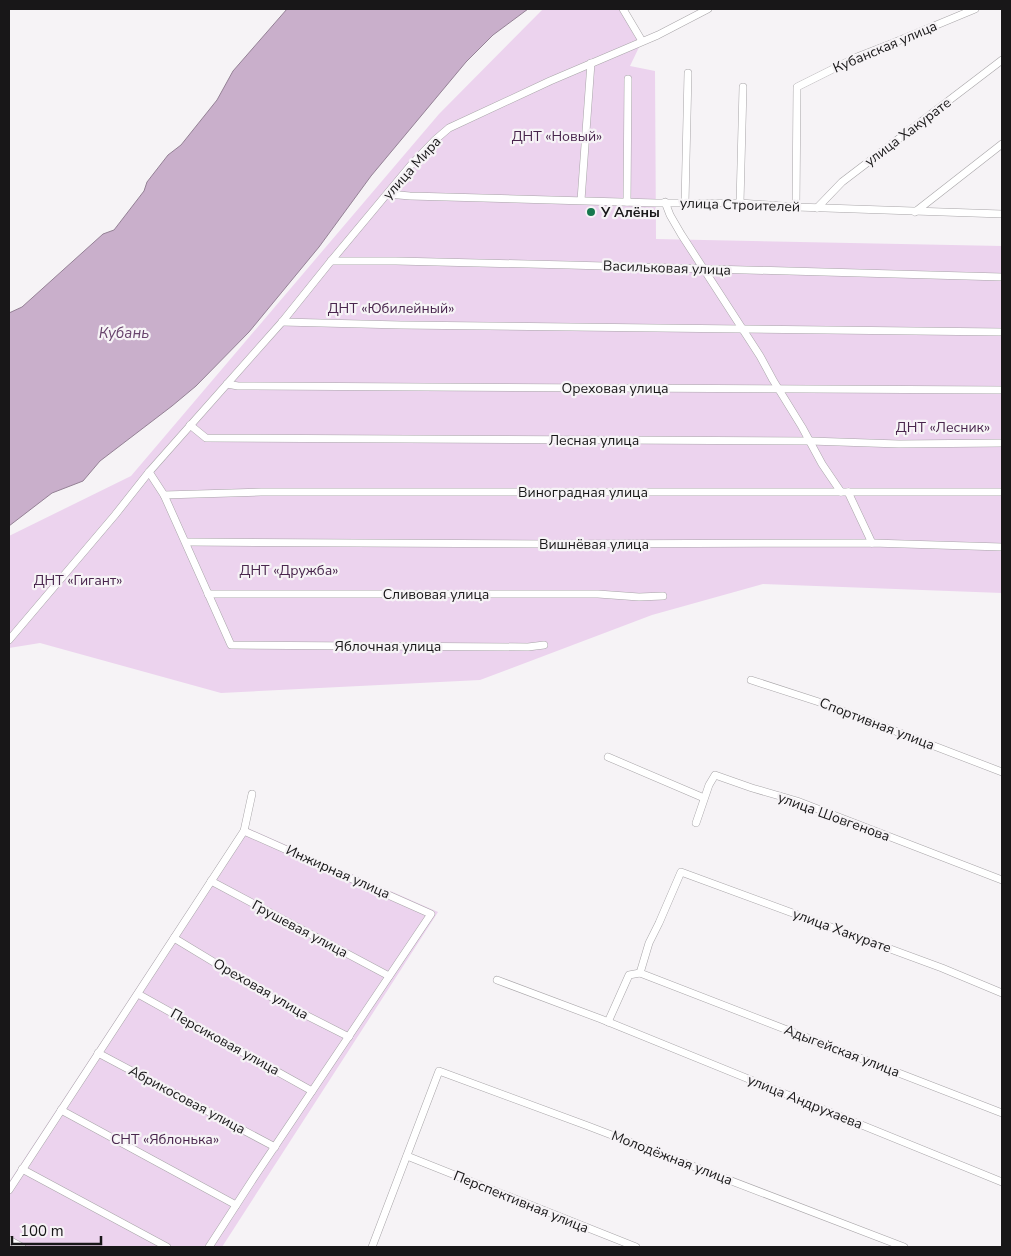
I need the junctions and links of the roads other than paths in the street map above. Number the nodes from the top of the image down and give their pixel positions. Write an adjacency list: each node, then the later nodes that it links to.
1 (623, 9): 4 (street)
2 (708, 9): 4 (street, улица Мира)
3 (975, 9): 17 (street, Кубанская улица)
4 (642, 41): 6 (street, улица Мира)
5 (1002, 60): 18 (street, улица Хакурате)
6 (591, 63): 11 (street, улица Мира); 12 (street)
7 (688, 73): 15 (street)
8 (628, 79): 13 (street)
9 (744, 87): 16 (street)
10 (1002, 144): 19 (street)
11 (388, 194): 12 (street, улица Строителей); 21 (street, улица Мира)
12 (581, 200): 13 (street, улица Строителей)
13 (627, 202): 14 (street, улица Строителей)
14 (665, 202): 15 (street, улица Строителей); 22 (street)
15 (685, 203): 16 (street, улица Строителей)
16 (740, 203): 17 (street, улица Строителей)
17 (796, 207): 18 (street, улица Строителей)
18 (817, 208): 19 (street, улица Строителей)
19 (914, 212): 20 (street, улица Строителей)
20 (1002, 214)
21 (331, 261): 22 (street, Васильковая улица); 24 (street, улица Мира)
22 (704, 269): 23 (street, Васильковая улица); 25 (street)
23 (1002, 276)
24 (282, 322): 25 (street); 27 (street, улица Мира)
25 (742, 329): 26 (street); 28 (street)
26 (1002, 332)
27 (228, 384): 28 (street, Ореховая улица); 30 (street, улица Мира)
28 (779, 388): 29 (street, Ореховая улица); 31 (street)
29 (1002, 390)
30 (190, 425): 31 (street, Лесная улица); 33 (street, улица Мира)
31 (810, 441): 32 (street, Лесная улица); 34 (street)
32 (1002, 443)
33 (149, 472): 36 (street); 42 (street, улица Мира)
34 (844, 492): 35 (street, Виноградная улица); 36 (street, Виноградная улица); 38 (street)
35 (1002, 492)
36 (164, 495): 37 (street)
37 (186, 542): 38 (street, Вишнёвая улица); 40 (street)
38 (872, 543): 39 (street, Вишнёвая улица)
39 (1002, 547)
40 (208, 594): 41 (street, Сливовая улица); 43 (street, Яблочная улица)
41 (663, 596)
42 (9, 640)
43 (544, 645)
44 (751, 680): 46 (street, Спортивная улица)
45 (608, 757): 48 (street)
46 (1002, 772)
47 (252, 794): 50 (street)
48 (704, 798): 49 (street, улица Шовгенова); 51 (street, улица Шовгенова)
49 (696, 823)
50 (244, 831): 52 (street); 55 (street, Инжирная улица)
51 (1002, 880)
52 (211, 881): 53 (street); 55 (street, Грушевая улица)
53 (174, 938): 58 (street); 60 (street, Ореховая улица)
54 (640, 973): 57 (street, улица Хакурате); 59 (street); 64 (street, Адыгейская улица)
55 (389, 976): 60 (street)
56 (497, 980): 59 (street, улица Андрухаева)
57 (1002, 993)
58 (138, 994): 61 (street); 62 (street, Персиковая улица)
59 (608, 1022): 68 (street, улица Андрухаева)
60 (349, 1037): 62 (street)
61 (98, 1053): 63 (street); 65 (street, Абрикосовая улица)
62 (312, 1091): 65 (street)
63 (61, 1110): 67 (street); 70 (street)
64 (1002, 1113)
65 (275, 1147): 70 (street)
66 (407, 1156): 75 (street); 76 (street, Перспективная улица); 77 (street, Молодёжная улица)
67 (22, 1169): 69 (street); 73 (street)
68 (1002, 1182)
69 (9, 1190)
70 (236, 1205): 74 (street)
71 (9, 1240): 72 (street)
72 (22, 1247)
73 (167, 1247)
74 (209, 1247)
75 (372, 1247)
76 (636, 1247)
77 (904, 1247)

